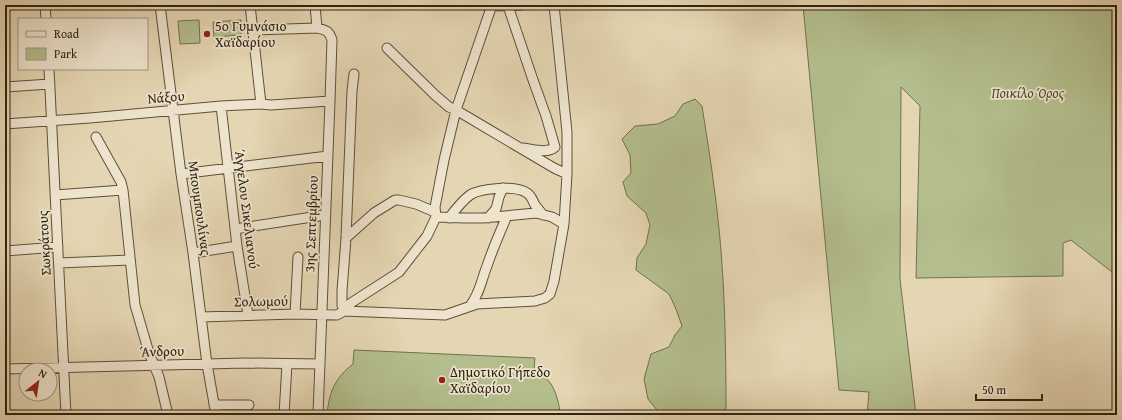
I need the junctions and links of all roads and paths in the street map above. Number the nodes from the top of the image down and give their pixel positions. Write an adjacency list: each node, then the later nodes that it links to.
1 (45, 5): 9 (street)
2 (160, 5): 20 (street, Μπουμπουλίνας)
3 (250, 5): 11 (street)
4 (315, 5): 10 (street)
5 (521, 5): 8 (street)
6 (554, 5): 29 (street)
7 (492, 6): 8 (street); 21 (street)
8 (508, 6): 25 (street)
9 (46, 18)
10 (317, 28): 11 (street); 17 (street, 3ης Σεπτεμβρίου)
11 (253, 30): 18 (street)
12 (387, 48): 21 (street)
13 (49, 70): 15 (street, Σωκράτους)
14 (354, 74): 41 (street)
15 (50, 84): 16 (street); 22 (street, Σωκράτους)
16 (5, 86)
17 (330, 101): 18 (street, Νάξου); 26 (street, 3ης Σεπτεμβρίου)
18 (262, 104): 19 (street, Νάξου)
19 (221, 106): 20 (street, Νάξου); 27 (street, Άγγελου Σικελιανού)
20 (173, 110): 22 (street, Νάξου); 28 (street, Μπουμπουλίνας)
21 (456, 110): 25 (street); 33 (street)
22 (51, 121): 23 (street, Νάξου); 32 (street, Σωκράτους)
23 (5, 124)
24 (96, 137): 31 (street)
25 (518, 147): 29 (street)
26 (328, 156): 27 (street); 34 (street, 3ης Σεπτεμβρίου)
27 (227, 168): 28 (street); 40 (street, Άγγελου Σικελιανού)
28 (180, 174): 45 (street, Μπουμπουλίνας)
29 (567, 174): 39 (street)
30 (503, 188): 35 (street); 37 (street); 38 (street)
31 (123, 190): 32 (street); 47 (street)
32 (55, 195): 43 (street, Σωκράτους)
33 (436, 214): 37 (street); 41 (street); 50 (street)
34 (325, 215): 40 (street); 52 (street, 3ης Σεπτεμβρίου)
35 (543, 215): 36 (street); 39 (street)
36 (507, 216): 38 (street); 49 (street)
37 (448, 218): 38 (street)
38 (488, 218)
39 (564, 224): 49 (street, Σολωμού)
40 (235, 229): 42 (street, Άγγελου Σικελιανού)
41 (346, 238): 50 (street)
42 (237, 246): 45 (street); 53 (street, Άγγελου Σικελιανού)
43 (58, 247): 44 (street); 48 (street, Σωκράτους)
44 (5, 251)
45 (193, 253): 54 (street, Μπουμπουλίνας)
46 (298, 257): 51 (street)
47 (130, 260): 48 (street); 58 (street)
48 (59, 263): 59 (street, Σωκράτους)
49 (470, 306): 50 (street, Σολωμού)
50 (344, 311): 52 (street, Σολωμού)
51 (296, 314): 52 (street, Σολωμού); 53 (street, Σολωμού)
52 (322, 314): 57 (street, 3ης Σεπτεμβρίου)
53 (248, 315): 54 (street, Σολωμού)
54 (201, 317): 55 (street, Μπουμπουλίνας)
55 (207, 364): 56 (street, Άνδρου); 58 (street, Άνδρου); 61 (street, Μπουμπουλίνας)
56 (287, 364): 57 (street, Άνδρου); 66 (street)
57 (320, 364): 67 (street, 3ης Σεπτεμβρίου)
58 (154, 365): 59 (street, Άνδρου); 64 (street)
59 (64, 367): 60 (street, Άνδρου); 63 (street, Σωκράτους)
60 (5, 369)
61 (214, 405): 62 (street); 65 (street, Μπουμπουλίνας)
62 (249, 405)
63 (66, 415)
64 (168, 415)
65 (216, 415)
66 (284, 415)
67 (318, 415)

